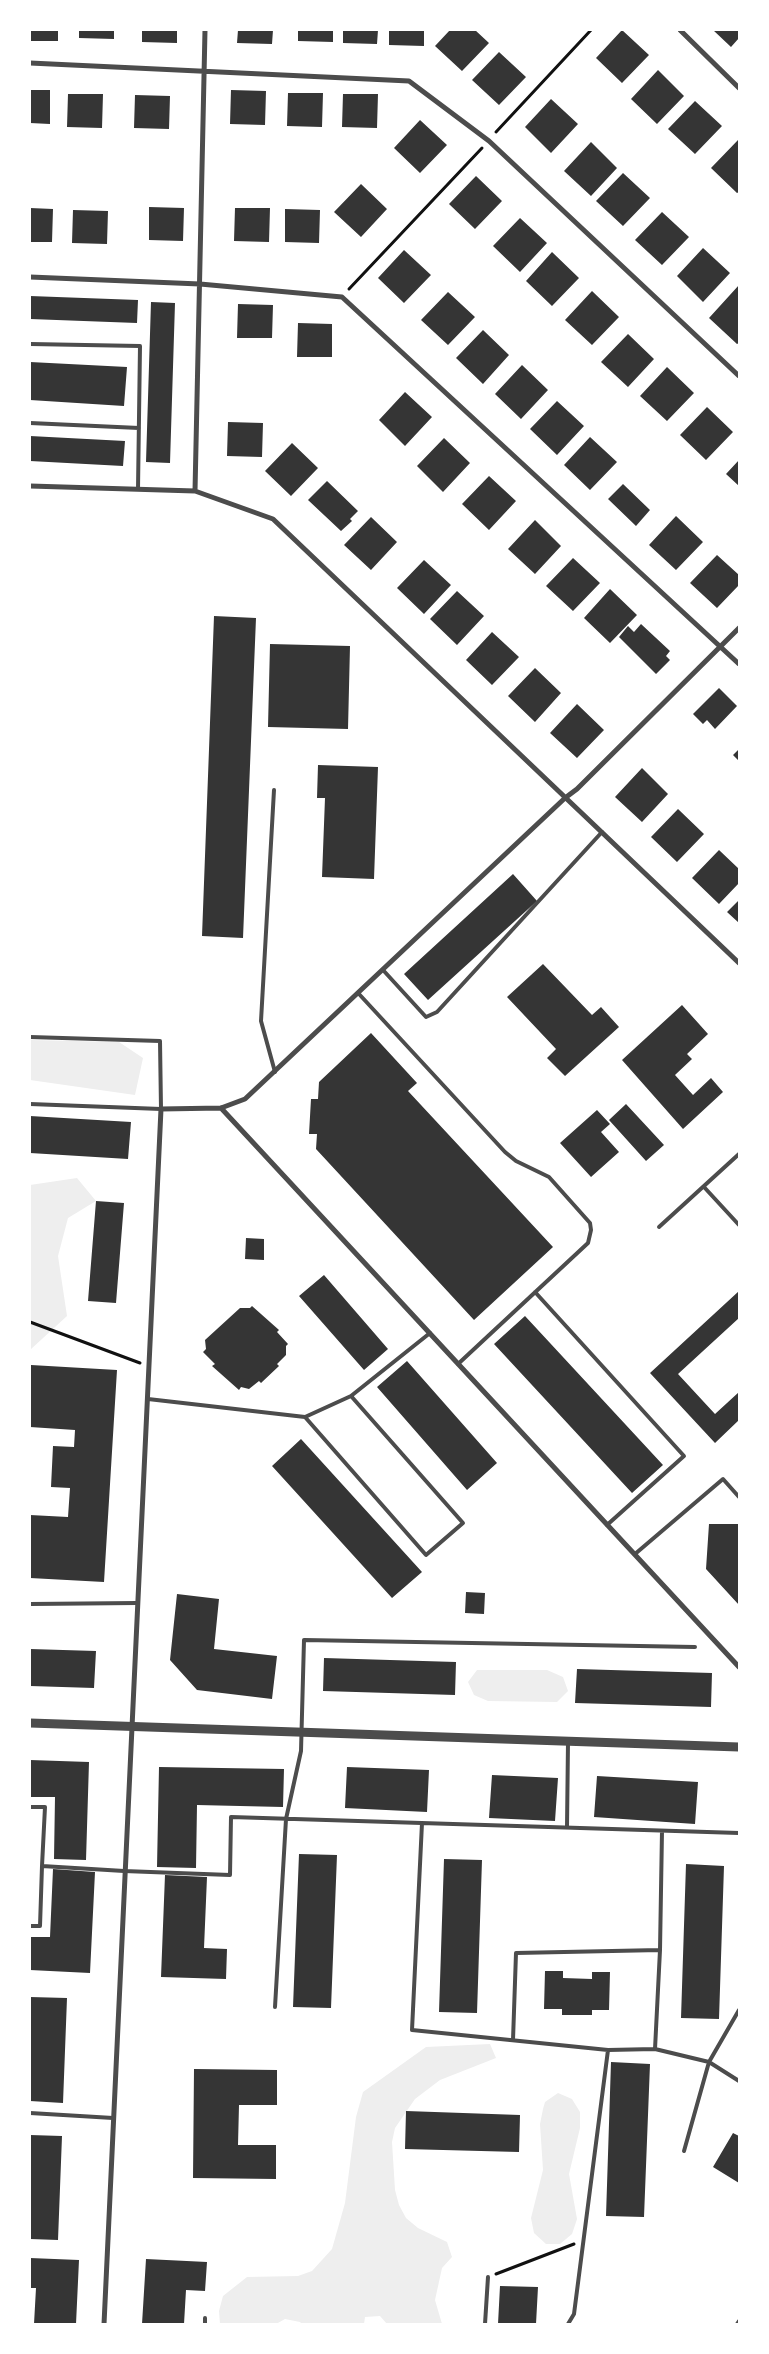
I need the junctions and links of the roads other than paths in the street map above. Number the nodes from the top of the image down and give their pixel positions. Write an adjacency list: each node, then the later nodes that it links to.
1 (205, 30): 4 (street)
2 (680, 30): 5 (street)
3 (30, 64): 4 (street)
4 (203, 73): 7 (street); 9 (street)
5 (739, 88)
6 (30, 277): 7 (street)
7 (200, 284): 14 (street); 16 (street)
8 (30, 344): 11 (lane)
9 (739, 376)
10 (30, 423): 11 (lane)
11 (139, 428): 13 (lane)
12 (30, 486): 13 (street)
13 (138, 489): 14 (street)
14 (195, 491): 19 (street)
15 (739, 628): 16 (street)
16 (721, 646): 17 (street); 19 (street)
17 (739, 664)
18 (274, 790): 25 (lane)
19 (565, 798): 20 (street); 22 (street)
20 (602, 832): 21 (street); 22 (lane)
21 (739, 963)
22 (383, 970): 23 (street)
23 (359, 994): 25 (street); 33 (lane)
24 (30, 1037): 28 (lane)
25 (275, 1072): 27 (street)
26 (30, 1104): 28 (lane)
27 (221, 1108): 28 (street); 34 (street)
28 (162, 1109): 37 (street)
29 (739, 1154): 30 (lane)
30 (704, 1187): 31 (lane); 32 (lane)
31 (739, 1225)
32 (659, 1227)
33 (536, 1292): 35 (lane); 40 (lane)
34 (430, 1333): 35 (street); 36 (lane)
35 (458, 1364): 40 (street)
36 (351, 1396): 38 (lane); 38 (lane)
37 (148, 1399): 38 (lane); 42 (street)
38 (305, 1417)
39 (739, 1497): 41 (lane)
40 (608, 1525): 41 (street)
41 (634, 1554): 45 (street)
42 (137, 1603): 43 (lane); 47 (street)
43 (30, 1604)
44 (696, 1647): 48 (lane)
45 (739, 1667)
46 (30, 1723): 47 (street)
47 (131, 1726): 48 (street); 58 (street)
48 (301, 1732): 49 (street); 52 (lane)
49 (568, 1742): 50 (street); 54 (lane)
50 (739, 1747)
51 (30, 1807): 57 (lane)
52 (286, 1819): 53 (lane); 58 (lane); 61 (lane)
53 (422, 1823): 54 (lane); 63 (lane)
54 (567, 1827): 55 (lane)
55 (662, 1831): 56 (lane); 60 (lane)
56 (739, 1833)
57 (42, 1866): 58 (lane); 59 (lane)
58 (124, 1871): 69 (street)
59 (30, 1926)
60 (660, 1950): 63 (lane); 64 (lane)
61 (275, 2007)
62 (739, 2010): 66 (lane)
63 (513, 2040): 65 (lane)
64 (655, 2049): 65 (lane); 66 (lane)
65 (608, 2050): 76 (lane)
66 (709, 2062): 67 (lane); 70 (lane)
67 (739, 2080)
68 (30, 2113): 69 (lane)
69 (113, 2118): 73 (street)
70 (684, 2151)
71 (488, 2277): 75 (lane)
72 (205, 2318): 74 (lane)
73 (104, 2324)
74 (205, 2324)
75 (485, 2324)
76 (568, 2324)

